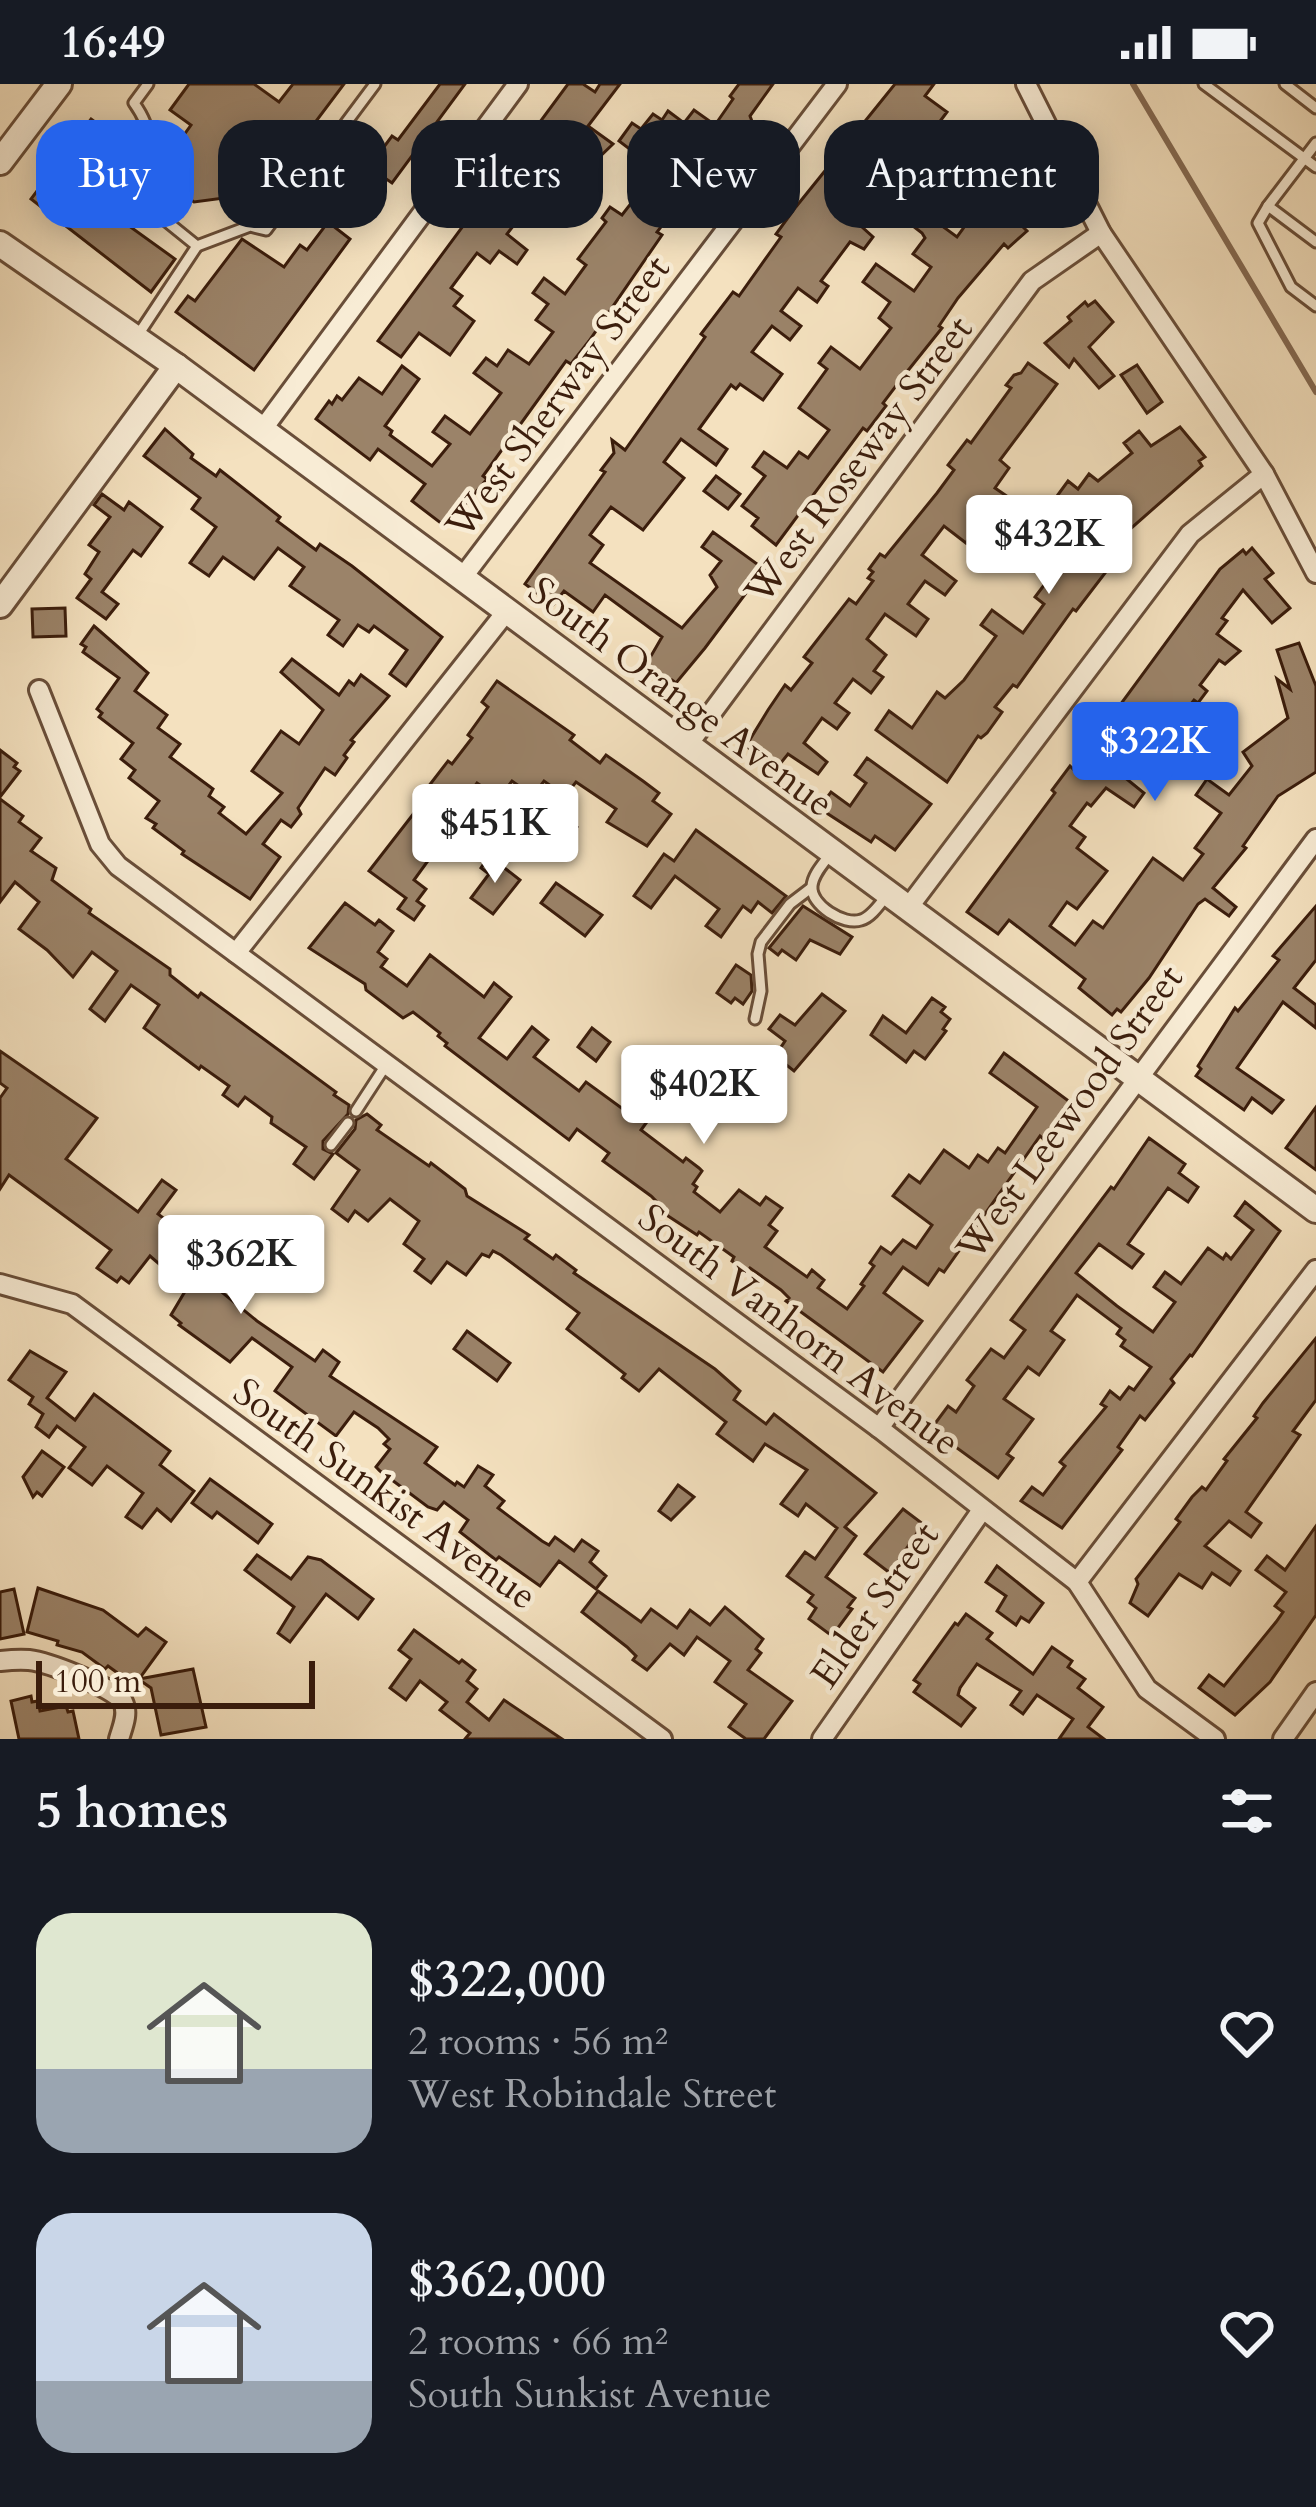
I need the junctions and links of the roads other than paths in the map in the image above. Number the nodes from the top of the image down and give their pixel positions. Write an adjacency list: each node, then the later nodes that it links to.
1 (148, 84): 18 (lane)
2 (375, 84): 18 (lane)
3 (518, 84): 22 (street)
4 (837, 84): 25 (street, West Sherway Street)
5 (1027, 84): 15 (street)
6 (1204, 84): 11 (lane)
7 (1285, 84): 9 (lane)
8 (46, 89): 12 (street)
9 (1316, 107)
10 (1316, 143): 11 (lane)
11 (1304, 159): 13 (lane); 14 (lane)
12 (0, 162)
13 (1316, 167)
14 (1268, 206): 16 (lane); 19 (lane)
15 (1101, 233): 23 (street); 29 (street, West Roseway Street)
16 (1316, 242)
17 (0, 244): 20 (street, South Orange Avenue)
18 (197, 246): 20 (lane)
19 (1316, 306)
20 (136, 338): 21 (street, South Orange Avenue)
21 (176, 366): 22 (street, South Orange Avenue); 26 (street)
22 (262, 430): 25 (street, South Orange Avenue)
23 (1264, 474): 24 (street); 33 (street)
24 (1316, 573)
25 (462, 578): 27 (street, South Orange Avenue)
26 (0, 605)
27 (506, 612): 29 (street, South Orange Avenue); 34 (street)
28 (39, 690): 34 (street, South Vanhorn Avenue)
29 (688, 746): 31 (street, South Orange Avenue)
30 (1316, 839): 37 (street, West Leewood Street)
31 (831, 853): 32 (lane); 33 (street, South Orange Avenue)
32 (811, 888): 33 (lane); 35 (lane)
33 (898, 900): 37 (street, South Orange Avenue)
34 (236, 953): 36 (street, South Vanhorn Avenue)
35 (755, 1018)
36 (386, 1065): 38 (lane); 44 (street, South Vanhorn Avenue)
37 (1138, 1076): 41 (street, South Orange Avenue); 44 (street, West Leewood Street)
38 (356, 1111)
39 (348, 1123): 40 (lane)
40 (331, 1145)
41 (1316, 1210)
42 (1316, 1270): 46 (street)
43 (0, 1284): 50 (street, South Sunkist Avenue)
44 (879, 1428): 45 (street, South Vanhorn Avenue)
45 (982, 1510): 46 (street, South Vanhorn Avenue); 51 (street, Elder Street)
46 (1077, 1582): 52 (street, South Vanhorn Avenue)
47 (0, 1660): 49 (street)
48 (1316, 1692): 53 (street)
49 (119, 1739)
50 (662, 1739)
51 (822, 1739)
52 (1214, 1739)
53 (1283, 1739)

